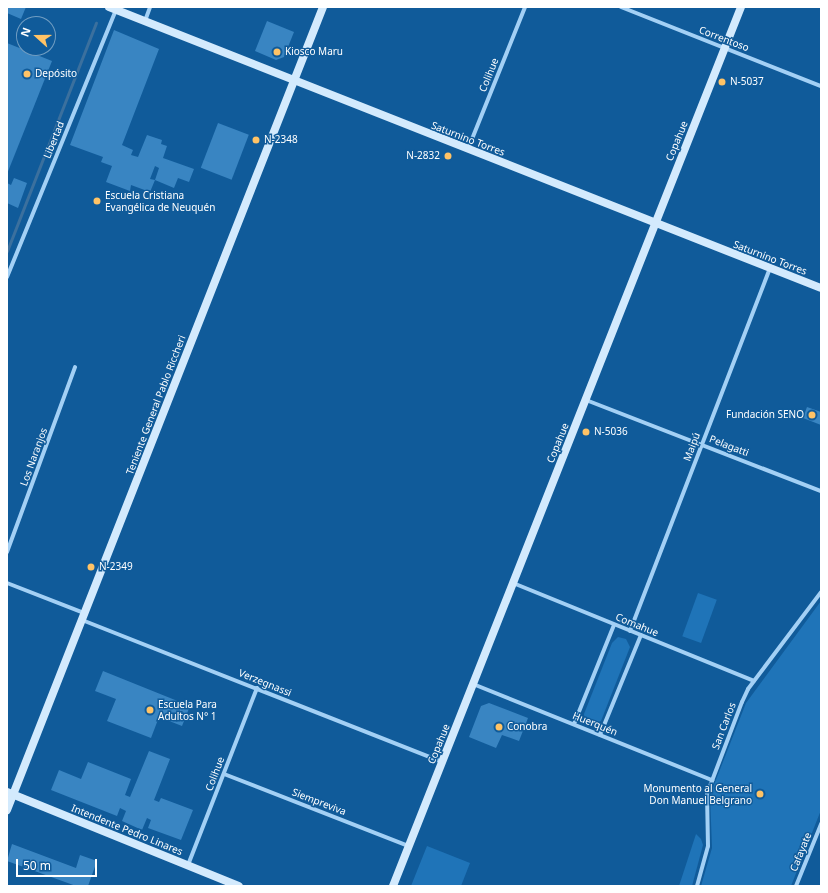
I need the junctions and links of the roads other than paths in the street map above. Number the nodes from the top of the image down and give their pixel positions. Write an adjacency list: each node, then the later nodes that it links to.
1 (150, 7): 7 (street)
2 (323, 7): 9 (street, Teniente General Pablo Riccheri)
3 (524, 7): 11 (street, Colihue)
4 (621, 7): 8 (street, Correntoso)
5 (741, 7): 8 (street, Copahue)
6 (112, 8): 7 (street, Saturnino Torres); 14 (street, Libertad)
7 (145, 21): 9 (street, Saturnino Torres)
8 (725, 48): 10 (street, Correntoso); 12 (street, Copahue)
9 (294, 81): 11 (street, Saturnino Torres); 24 (street, Teniente General Pablo Riccheri)
10 (821, 86)
11 (467, 150): 12 (street, Saturnino Torres)
12 (655, 223): 13 (street, Saturnino Torres); 17 (street, Copahue)
13 (770, 268): 15 (street, Saturnino Torres); 18 (street, Maipú)
14 (7, 277)
15 (821, 288)
16 (75, 367): 20 (street, Los Naranjos)
17 (586, 400): 18 (street, Pelagatti); 22 (street, Copahue)
18 (702, 444): 19 (street, Pelagatti); 26 (street, Maipú)
19 (821, 491)
20 (7, 552)
21 (7, 583): 24 (street, Verzegnassi)
22 (513, 584): 25 (street, Comahue); 29 (street, Copahue)
23 (821, 592): 28 (street, San Carlos)
24 (83, 616): 30 (street, Verzegnassi); 36 (street, Teniente General Pablo Riccheri)
25 (614, 625): 26 (street, Comahue); 31 (street)
26 (630, 631): 27 (street, Comahue)
27 (641, 635): 28 (street, Comahue); 32 (street)
28 (754, 681): 35 (street, San Carlos)
29 (473, 684): 31 (street, Huerquén); 33 (street, Copahue)
30 (257, 688): 33 (street, Verzegnassi); 34 (street, Colihue)
31 (574, 724): 32 (street, Huerquén)
32 (600, 735): 35 (street, Huerquén)
33 (442, 762): 39 (street, Copahue)
34 (224, 774): 39 (street, Siempreviva); 40 (street, Colihue)
35 (712, 780): 43 (street, San Carlos)
36 (10, 794): 37 (street, Teniente General Pablo Riccheri); 40 (street, Intendente Pedro Linares)
37 (7, 810)
38 (821, 824): 44 (street, Cafayate)
39 (409, 846): 42 (street, Copahue)
40 (188, 865): 41 (street, Intendente Pedro Linares)
41 (240, 886)
42 (393, 886)
43 (697, 886)
44 (796, 886)

